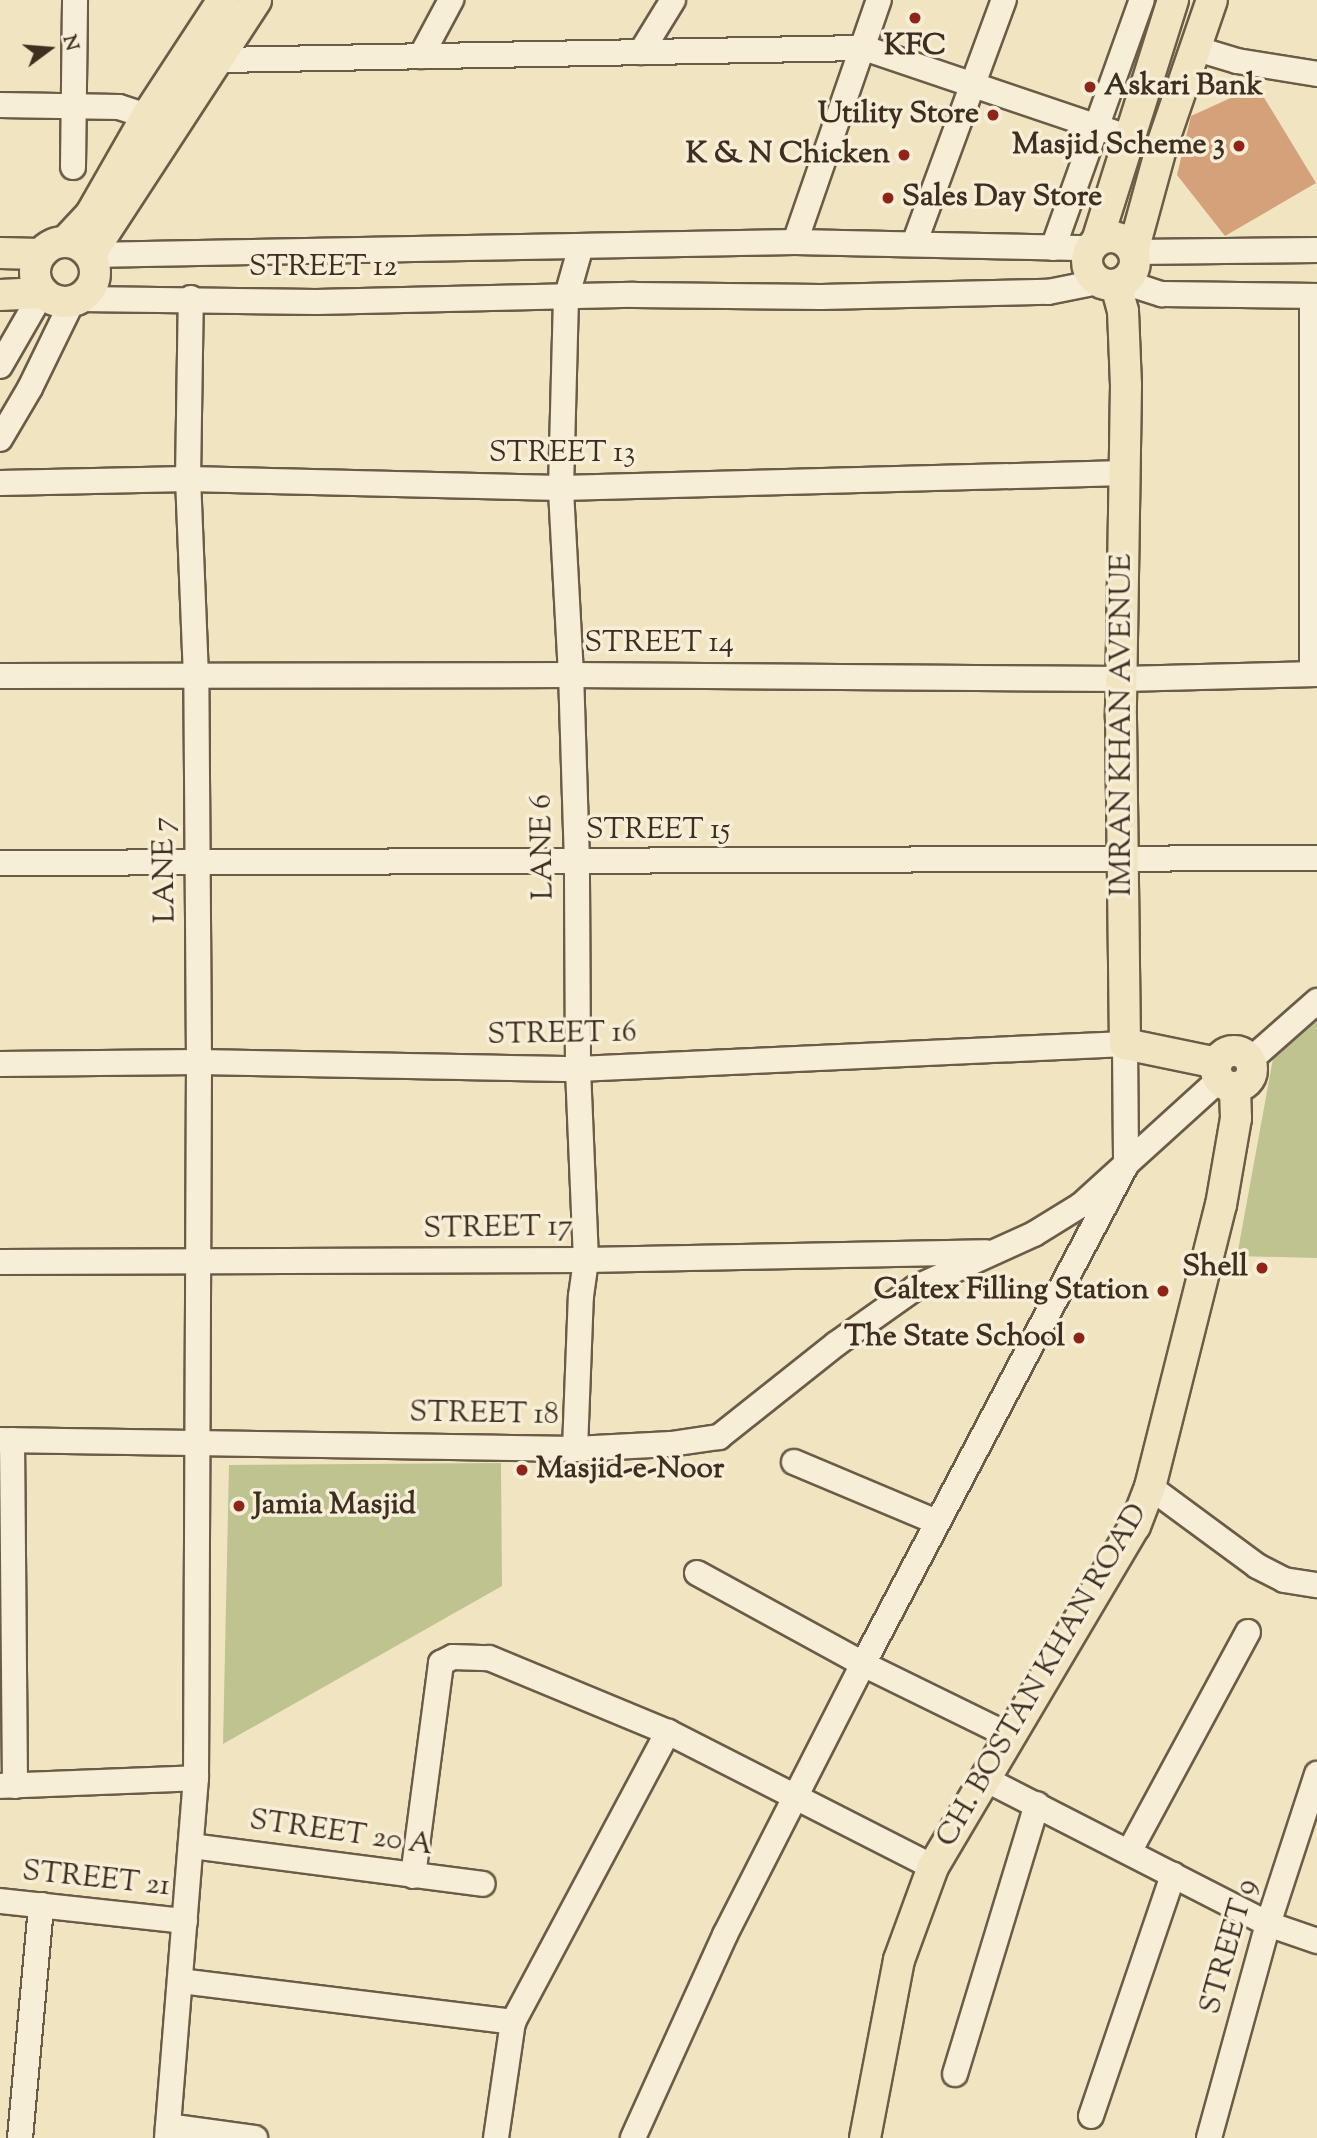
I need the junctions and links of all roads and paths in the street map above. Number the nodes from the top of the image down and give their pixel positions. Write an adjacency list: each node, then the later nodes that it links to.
1 (75, 0): 19 (street)
2 (223, 0): 20 (main road)
3 (256, 0): 15 (main road)
4 (451, 0): 14 (street)
5 (673, 0): 13 (street)
6 (881, 0): 11 (street)
7 (1004, 0): 17 (street)
8 (1142, 0): 21 (street)
9 (1174, 0): 22 (main road)
10 (1212, 0): 12 (main road)
11 (864, 48): 13 (street); 17 (street); 24 (street)
12 (1194, 48): 16 (street); 31 (main road)
13 (641, 52): 14 (street)
14 (421, 56): 15 (street)
15 (220, 60): 29 (main road)
16 (1317, 74)
17 (973, 85): 21 (street); 25 (street)
18 (0, 105): 19 (street)
19 (75, 106): 20 (street); 23 (street)
20 (147, 116): 29 (main road)
21 (1097, 126): 22 (street); 28 (street)
22 (1130, 138): 26 (main road)
23 (74, 167)
24 (795, 242): 25 (street); 27 (street)
25 (914, 244): 28 (street)
26 (1094, 245): 28 (street); 31 (main road); 33 (main road)
27 (581, 246): 29 (street); 38 (street, LANE 6)
28 (1053, 248)
29 (65, 250): 32 (main road); 34 (main road); 39 (main road)
30 (1317, 250): 31 (street)
31 (1133, 251): 33 (main road)
32 (0, 253)
33 (1113, 283): 36 (street); 38 (street, STREET 12); 42 (main road, IMRAN KHAN AVENUE)
34 (42, 292): 35 (main road); 39 (main road); 40 (street)
35 (0, 295)
36 (1315, 296): 46 (street)
37 (191, 298): 38 (street, STREET 12); 39 (street, STREET 12); 43 (street, LANE 7)
38 (566, 299): 45 (street, LANE 6)
39 (76, 301): 41 (street)
40 (0, 366)
41 (0, 439)
42 (1125, 473): 45 (street, STREET 13); 50 (main road, IMRAN KHAN AVENUE)
43 (188, 479): 44 (street, STREET 13); 45 (street, STREET 13); 49 (street, LANE 7)
44 (0, 483)
45 (561, 488): 47 (street, LANE 6)
46 (1314, 674): 50 (street, STREET 14)
47 (571, 675): 49 (street, STREET 14); 50 (street, STREET 14); 54 (street, LANE 6)
48 (0, 676): 49 (street, STREET 14)
49 (196, 677): 55 (street, LANE 7)
50 (1123, 679): 52 (main road, IMRAN KHAN AVENUE)
51 (1317, 858): 52 (street, STREET 15)
52 (1122, 859): 54 (street, STREET 15); 57 (main road, IMRAN KHAN AVENUE)
53 (0, 863): 55 (street, STREET 15)
54 (577, 863): 55 (street, STREET 15); 61 (street, LANE 6)
55 (197, 864): 59 (street, LANE 7)
56 (1317, 1001): 58 (street)
57 (1125, 1044): 61 (street, STREET 16); 62 (main road); 63 (street, IMRAN KHAN AVENUE)
58 (1249, 1061): 62 (main road)
59 (200, 1062): 60 (street, STREET 16); 61 (street, STREET 16); 67 (street, LANE 7)
60 (0, 1064)
61 (578, 1069): 65 (street, LANE 6)
62 (1224, 1077): 63 (street, STREET 18); 72 (main road, CH. BOSTAN KHAN ROAD)
63 (1126, 1166): 64 (street, STREET 18); 73 (street)
64 (997, 1252): 65 (street, STREET 17); 70 (street, STREET 18)
65 (586, 1260): 67 (street, STREET 17); 70 (street, LANE 6)
66 (0, 1262): 67 (street, STREET 17)
67 (199, 1263): 69 (street, LANE 7)
68 (6, 1440): 69 (street, STREET 18); 83 (street)
69 (196, 1442): 70 (street, STREET 18); 81 (street, LANE 7)
70 (575, 1448)
71 (794, 1462): 73 (street)
72 (1150, 1488): 75 (street); 79 (main road, CH. BOSTAN KHAN ROAD)
73 (937, 1522): 77 (street)
74 (696, 1573): 77 (street)
75 (1317, 1585)
76 (1248, 1632): 87 (street)
77 (863, 1664): 79 (street); 84 (street)
78 (668, 1732): 84 (street); 90 (street); 98 (street)
79 (1010, 1736): 82 (main road, CH. BOSTAN KHAN ROAD)
80 (1317, 1774): 95 (street, STREET 9)
81 (196, 1778): 83 (street); 86 (street, LANE 7)
82 (985, 1779): 85 (street); 88 (main road, CH. BOSTAN KHAN ROAD)
83 (7, 1786)
84 (795, 1796): 88 (street); 105 (street)
85 (1038, 1804): 87 (street); 99 (street)
86 (191, 1846): 90 (street, STREET 20 A); 94 (street, LANE 7)
87 (1129, 1852): 89 (street)
88 (933, 1867): 106 (main road, CH. BOSTAN KHAN ROAD)
89 (1173, 1875): 95 (street); 100 (street)
90 (412, 1877): 91 (street, STREET 20 A)
91 (483, 1884)
92 (0, 1901): 93 (street, STREET 21)
93 (41, 1905): 94 (street, STREET 21); 102 (street)
94 (186, 1921): 97 (street, LANE 7)
95 (1268, 1924): 96 (street); 107 (street, STREET 9)
96 (1317, 1941)
97 (181, 1981): 98 (street); 101 (street, LANE 7)
98 (513, 2022): 104 (street)
99 (955, 2074)
100 (1091, 2116)
101 (167, 2132): 103 (street)
102 (20, 2138)
103 (254, 2138)
104 (496, 2138)
105 (634, 2138)
106 (865, 2138)
107 (1209, 2138)

